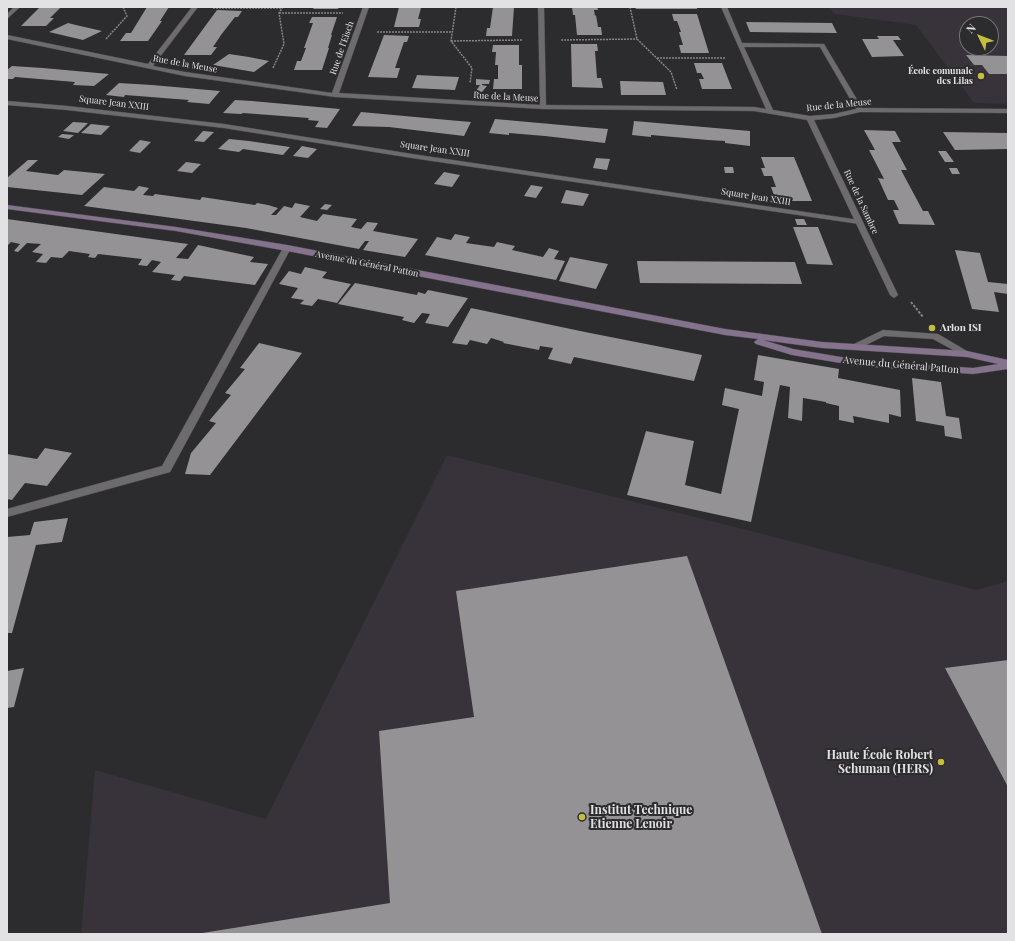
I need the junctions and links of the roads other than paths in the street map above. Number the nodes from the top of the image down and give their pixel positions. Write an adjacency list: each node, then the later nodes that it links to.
1 (18, 7): 6 (street)
2 (195, 7): 9 (street)
3 (541, 7): 12 (street)
4 (724, 7): 8 (street)
5 (365, 10): 10 (street, Rue de l'Eisch)
6 (7, 17)
7 (7, 37): 9 (street, Rue de la Meuse)
8 (740, 45): 13 (street); 14 (street)
9 (149, 68): 10 (street, Rue de la Meuse)
10 (335, 95): 12 (street, Rue de la Meuse)
11 (7, 103): 18 (street, Square Jean XXIII)
12 (543, 107): 14 (street, Rue de la Meuse)
13 (860, 110): 15 (street, Rue de la Meuse); 16 (street, Rue de la Meuse)
14 (770, 111): 16 (street, Rue de la Meuse)
15 (1008, 111)
16 (810, 118): 18 (street, Rue de la Sambre)
17 (7, 207): 19 (main road, Avenue du Général Patton)
18 (859, 222): 20 (street, Rue de la Sambre)
19 (287, 248): 21 (main road, Avenue du Général Patton); 25 (street)
20 (894, 295)
21 (726, 332): 22 (main road, Avenue du Général Patton); 24 (main road, Avenue du Général Patton)
22 (855, 347): 23 (main road, Avenue du Général Patton); 23 (street)
23 (967, 354): 24 (main road, Avenue du Général Patton)
24 (1008, 364)
25 (7, 513)

